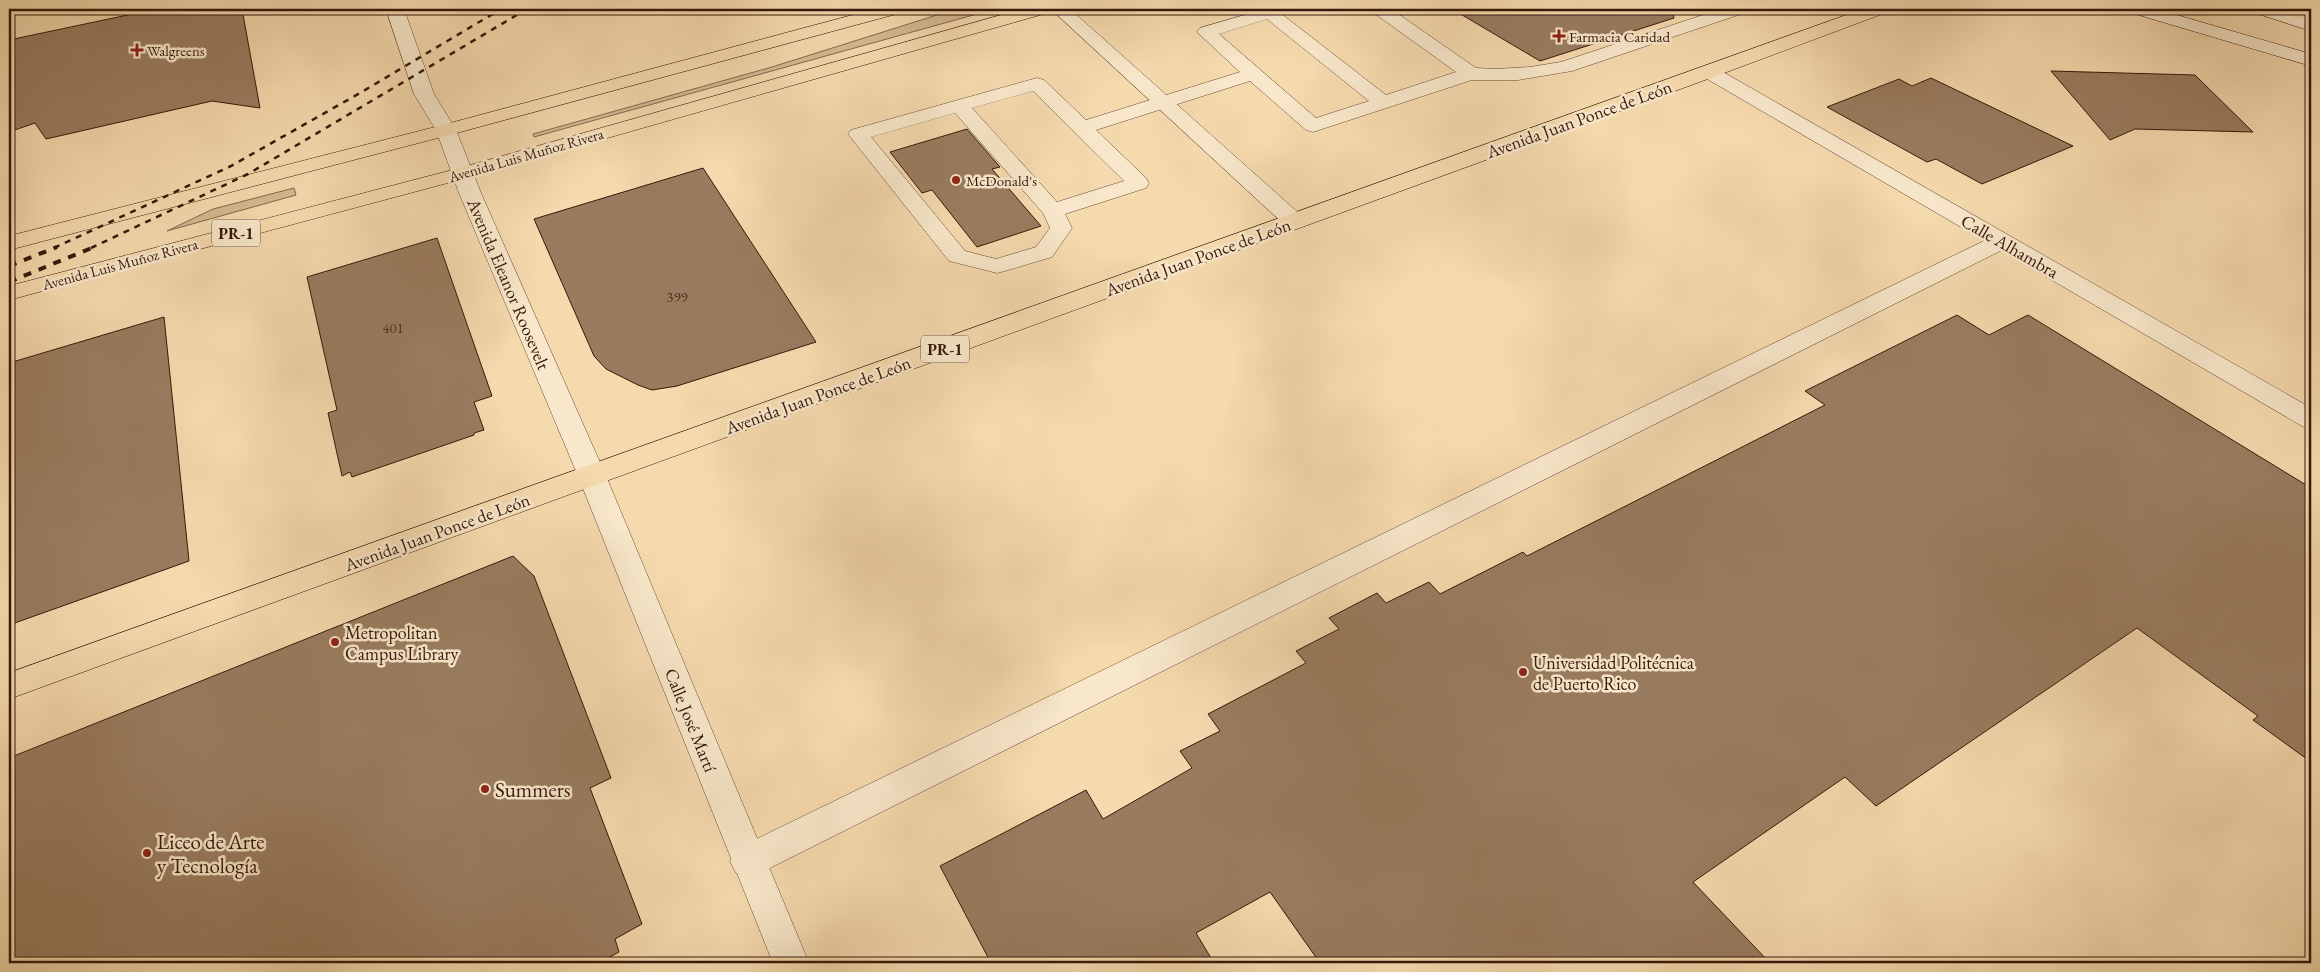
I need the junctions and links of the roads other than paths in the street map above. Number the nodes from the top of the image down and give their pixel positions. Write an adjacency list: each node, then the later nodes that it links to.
1 (395, 9): 22 (street, Avenida Eleanor Roosevelt)
2 (894, 9): 22 (main road)
3 (1041, 9): 23 (main road, Avenida Luis Muñoz Rivera / PR-1)
4 (1060, 9): 19 (street)
5 (1380, 9): 17 (street)
6 (1738, 9): 17 (street)
7 (1879, 9): 15 (main road, Avenida Juan Ponce de León / PR-1)
8 (2138, 9): 14 (street)
9 (2261, 9): 13 (street)
10 (2290, 9): 12 (main road)
11 (1276, 11): 16 (street); 18 (street)
12 (2311, 18)
13 (2311, 26)
14 (2311, 60)
15 (1709, 72): 25 (main road, Avenida Juan Ponce de León / PR-1); 26 (street, Calle Alhambra)
16 (1253, 74): 18 (street); 19 (street)
17 (1471, 74): 18 (street)
18 (1382, 102)
19 (1165, 103): 21 (street); 25 (street)
20 (959, 106): 21 (street); 24 (street); 24 (street)
21 (1082, 128): 24 (street)
22 (446, 130): 23 (street, Avenida Eleanor Roosevelt); 27 (main road)
23 (463, 173): 28 (main road, Avenida Luis Muñoz Rivera / PR-1); 30 (street, Avenida Eleanor Roosevelt)
24 (1053, 211)
25 (1295, 222): 30 (main road, Avenida Juan Ponce de León / PR-1)
26 (2002, 241): 29 (street, Calle Alhambra); 32 (street)
27 (9, 243)
28 (9, 293)
29 (2311, 420)
30 (592, 476): 31 (main road, Avenida Juan Ponce de León / PR-1); 32 (street, Calle José Martí)
31 (9, 686)
32 (748, 861): 33 (street, Calle José Martí)
33 (791, 963)

